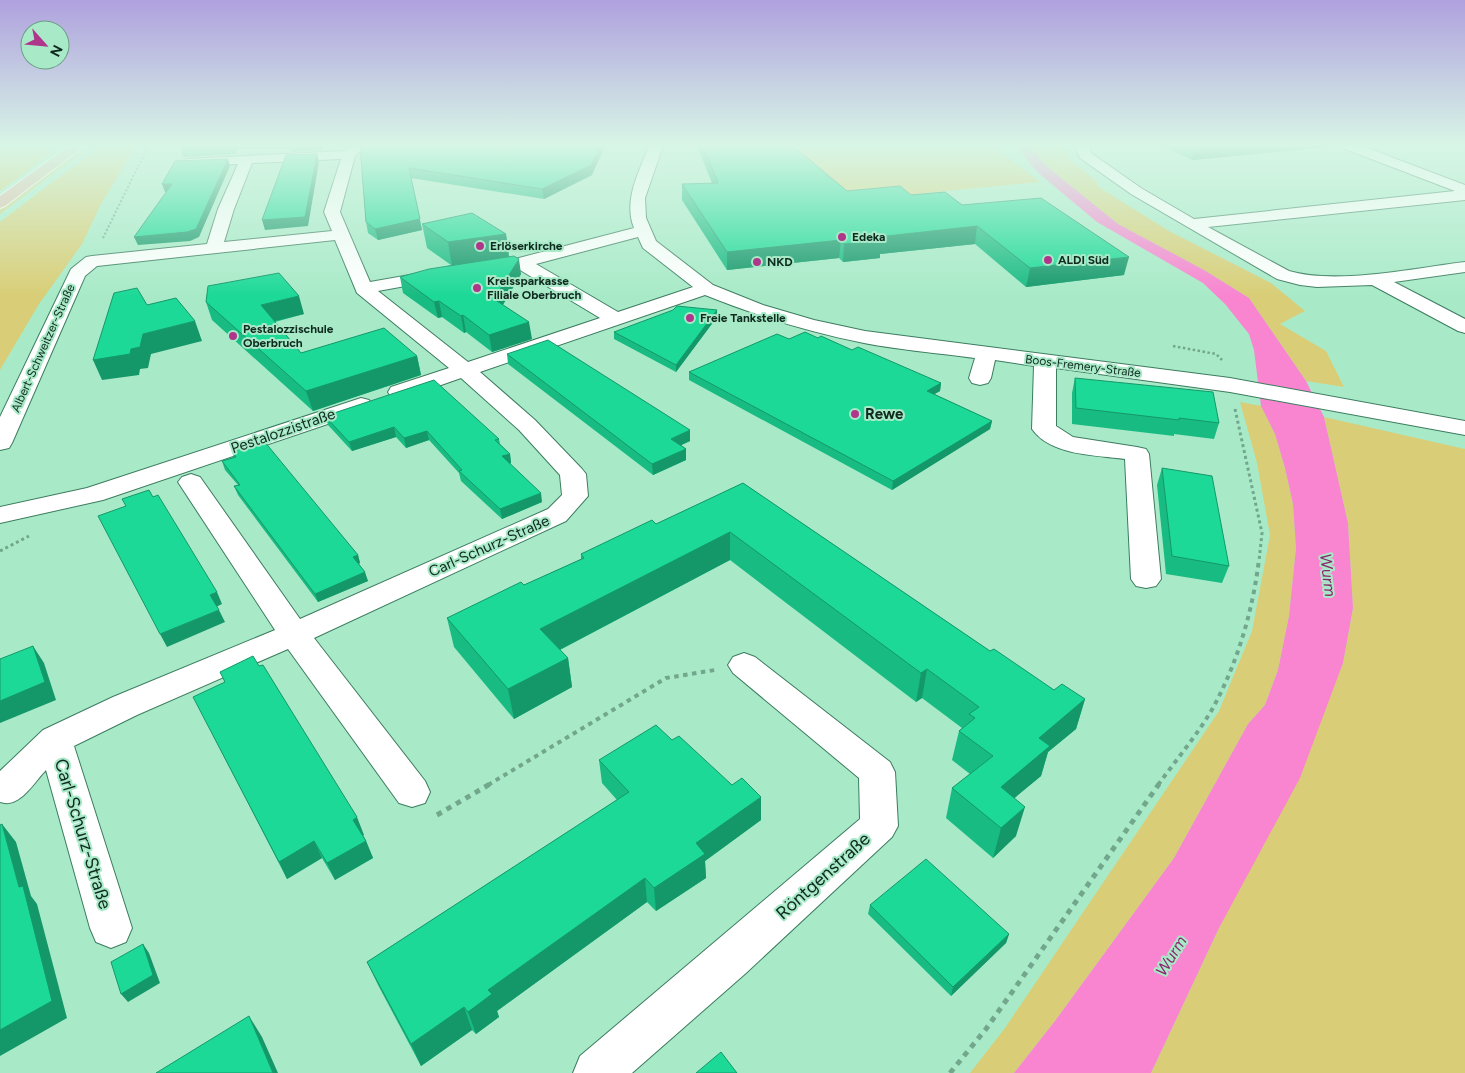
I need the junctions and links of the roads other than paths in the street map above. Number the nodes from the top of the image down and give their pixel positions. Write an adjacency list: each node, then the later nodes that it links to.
1 (231, 196): 9 (street)
2 (338, 196): 8 (street)
3 (638, 196): 7 (street)
4 (1144, 196): 6 (street)
5 (1455, 196): 6 (street)
6 (1190, 224): 14 (street)
7 (643, 231): 10 (street); 16 (street, Boos-Fremery-Straße)
8 (340, 235): 9 (street); 15 (street)
9 (214, 247): 24 (street, Albert-Schweitzer-Straße)
10 (521, 263): 11 (street); 17 (street)
11 (503, 265)
12 (1465, 267): 14 (street)
13 (457, 272): 15 (street)
14 (1375, 279): 18 (street)
15 (364, 289): 21 (street)
16 (706, 289): 17 (street, Pestalozzistraße); 19 (street, Boos-Fremery-Straße)
17 (614, 318): 21 (street, Pestalozzistraße)
18 (1465, 327)
19 (986, 354): 20 (street, Boos-Fremery-Straße); 22 (street)
20 (1045, 361): 23 (street, Boos-Fremery-Straße); 27 (street)
21 (465, 370): 26 (street, Pestalozzistraße); 28 (street, Carl-Schurz-Straße)
22 (980, 378)
23 (1465, 428)
24 (0, 443)
25 (191, 482): 28 (street)
26 (0, 515)
27 (1146, 579)
28 (294, 634): 30 (street, Carl-Schurz-Straße); 32 (street)
29 (744, 665): 34 (street, Röntgenstraße)
30 (55, 740): 31 (street, Carl-Schurz-Straße); 33 (street, Carl-Schurz-Straße)
31 (6, 789)
32 (412, 792)
33 (111, 928)
34 (597, 1073)

